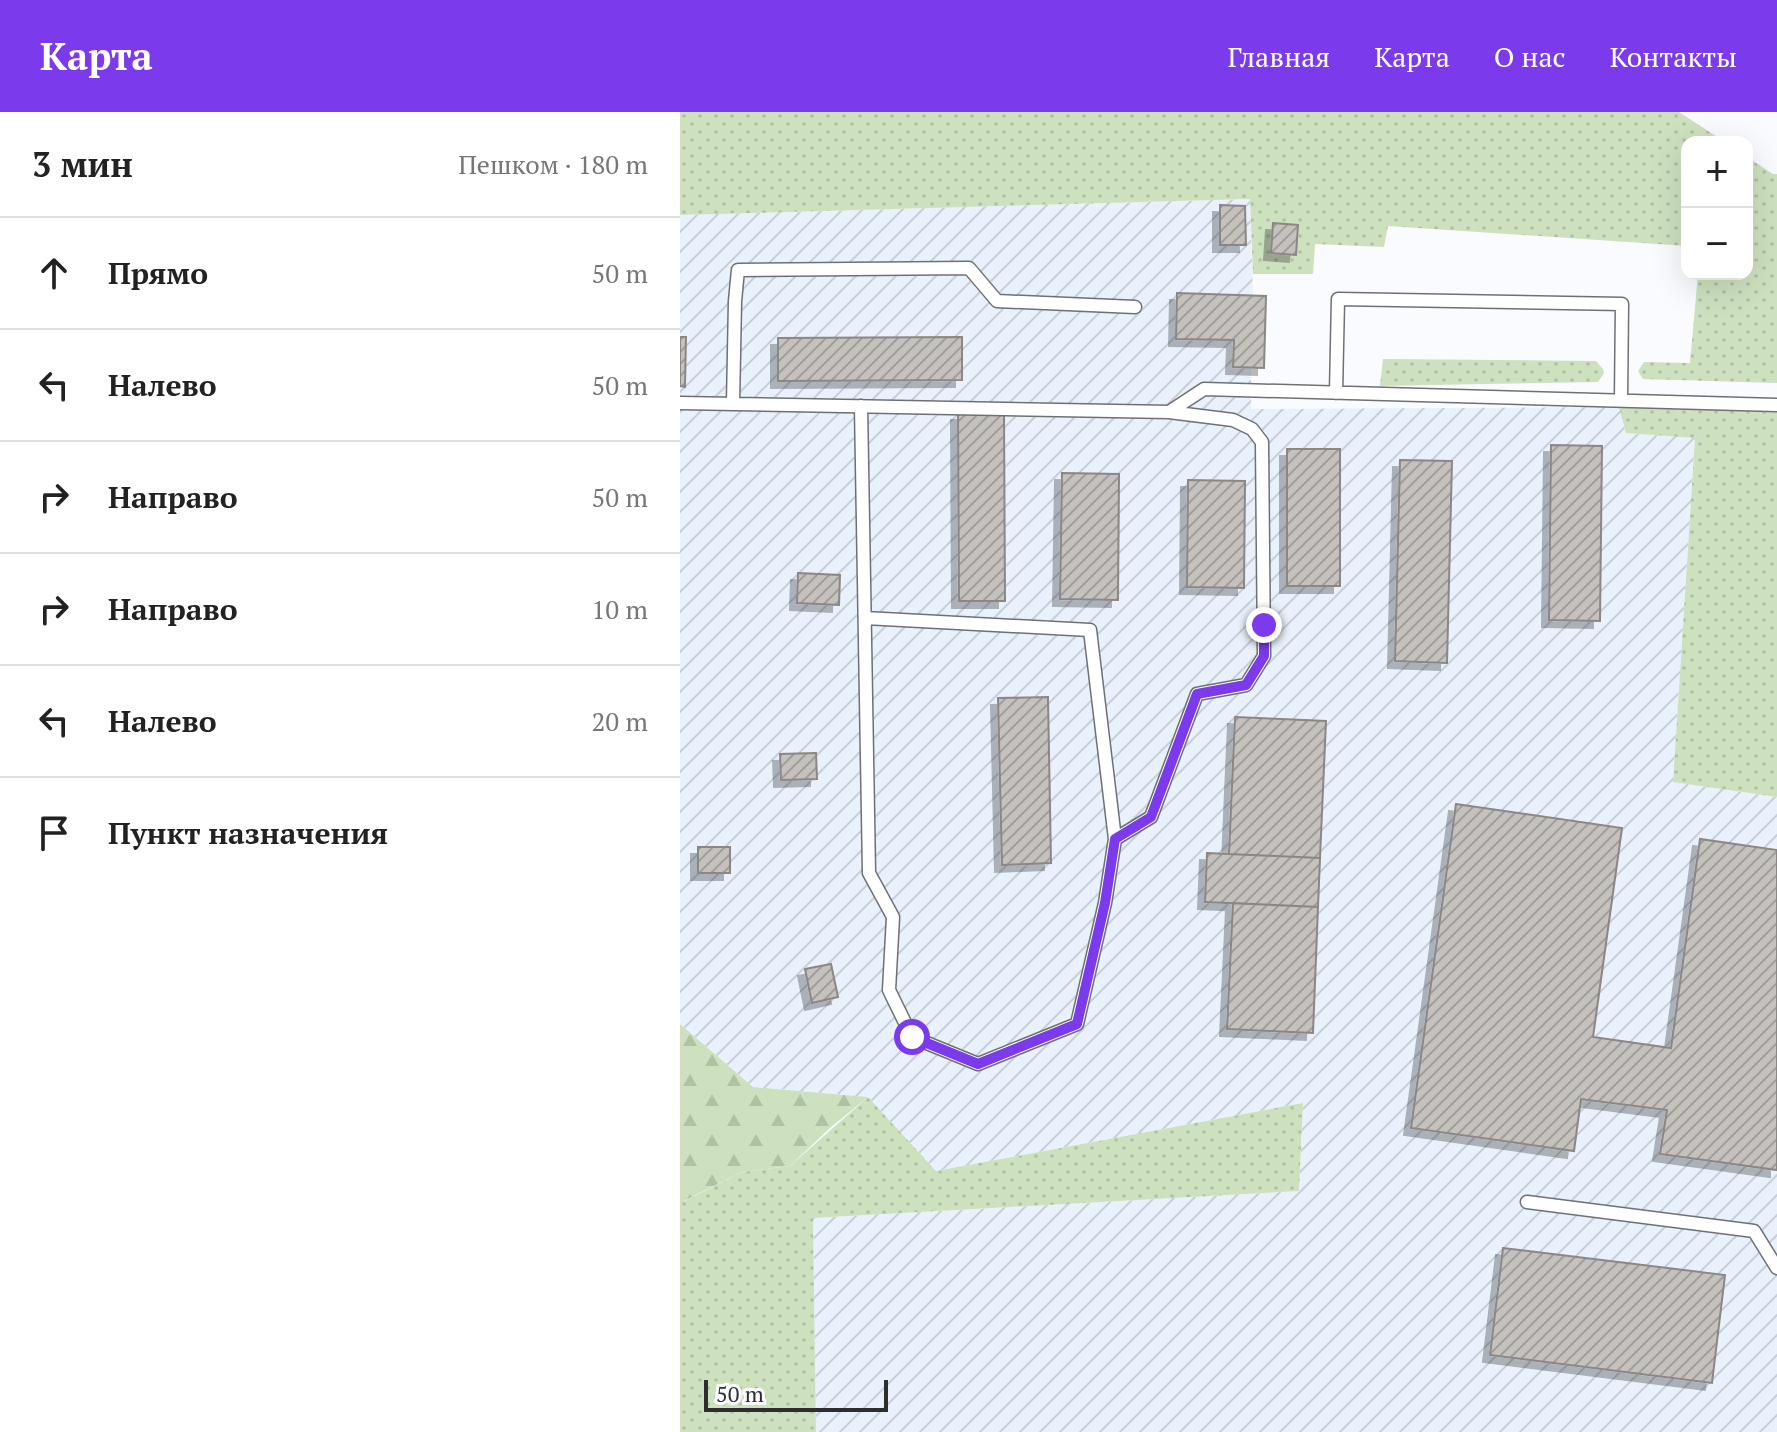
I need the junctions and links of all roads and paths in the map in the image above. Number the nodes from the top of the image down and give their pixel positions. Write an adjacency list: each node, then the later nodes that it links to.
1 (1135, 307): 5 (lane)
2 (1336, 393): 3 (lane); 3 (lane); 8 (lane)
3 (1621, 400): 6 (lane)
4 (680, 403): 5 (lane)
5 (733, 404): 7 (lane)
6 (1777, 405)
7 (861, 406): 8 (lane); 9 (lane)
8 (1169, 412): 10 (lane)
9 (865, 618): 10 (lane); 10 (lane)
10 (1115, 839)
11 (1527, 1202): 12 (lane)
12 (1777, 1268)

